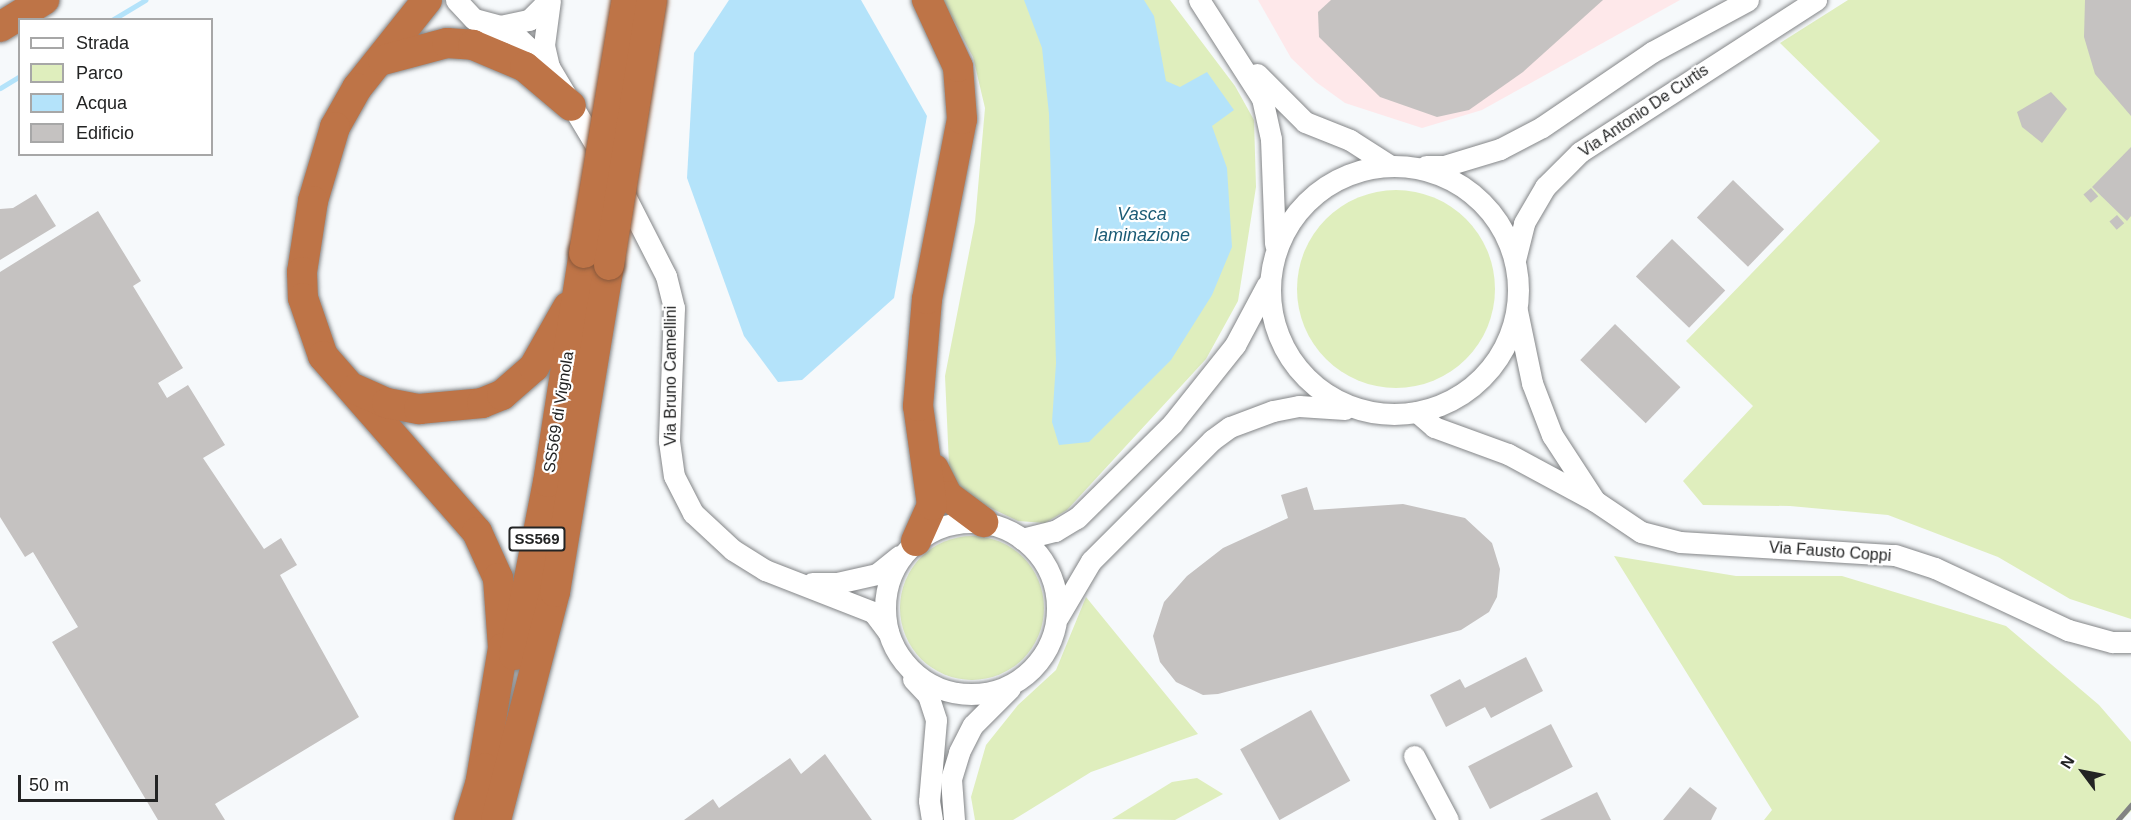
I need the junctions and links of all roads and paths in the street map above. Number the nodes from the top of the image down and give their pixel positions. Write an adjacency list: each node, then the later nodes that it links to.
1 (44, 0): 13 (highway)
2 (427, 0): 16 (highway)
3 (456, 0): 12 (street)
4 (550, 0): 12 (street); 17 (street)
5 (627, 0): 22 (highway, SS569 di Vignola / SS569, bridge)
6 (652, 0): 15 (highway, SS569 di Vignola / SS569, bridge)
7 (659, 0): 15 (highway, bridge)
8 (1199, 0): 14 (street)
9 (1748, 0): 19 (street)
10 (1816, 0): 21 (street, Via Antonio De Curtis)
11 (928, 1): 28 (highway)
12 (485, 24): 17 (street)
13 (0, 27)
14 (1229, 42): 19 (street); 20 (street)
15 (644, 50): 22 (highway, SS569 di Vignola / SS569, bridge)
16 (382, 60): 18 (highway); 25 (highway)
17 (549, 67): 18 (street, Via Bruno Camellini)
18 (571, 106): 33 (street, Via Bruno Camellini)
19 (1398, 166): 20 (street); 21 (street)
20 (1274, 255): 23 (street)
21 (1515, 260): 24 (street)
22 (592, 265): 25 (highway); 40 (highway, SS569 di Vignola / SS569); 42 (highway, SS569 di Vignola / SS569)
23 (1270, 279): 26 (street); 31 (street)
24 (1517, 310): 27 (street); 29 (street, Via Fausto Coppi)
25 (348, 386): 40 (highway)
26 (1360, 410): 27 (street); 34 (street)
27 (1417, 412): 29 (street, Via Fausto Coppi)
28 (929, 458): 30 (highway); 32 (highway)
29 (1595, 501): 36 (street, Via Fausto Coppi)
30 (983, 522): 31 (street); 32 (street)
31 (1022, 539): 34 (street)
32 (912, 545): 33 (street, Via Bruno Camellini); 35 (street)
33 (797, 583): 35 (street, Via Bruno Camellini)
34 (1056, 623): 38 (street)
35 (888, 632): 37 (street)
36 (2131, 642)
37 (899, 656): 38 (street); 43 (street)
38 (1018, 680): 44 (street)
39 (1414, 756): 45 (street)
40 (480, 785): 41 (highway, SS569 di Vignola / SS569)
41 (469, 820)
42 (496, 820)
43 (932, 820)
44 (954, 820)
45 (1448, 820)

